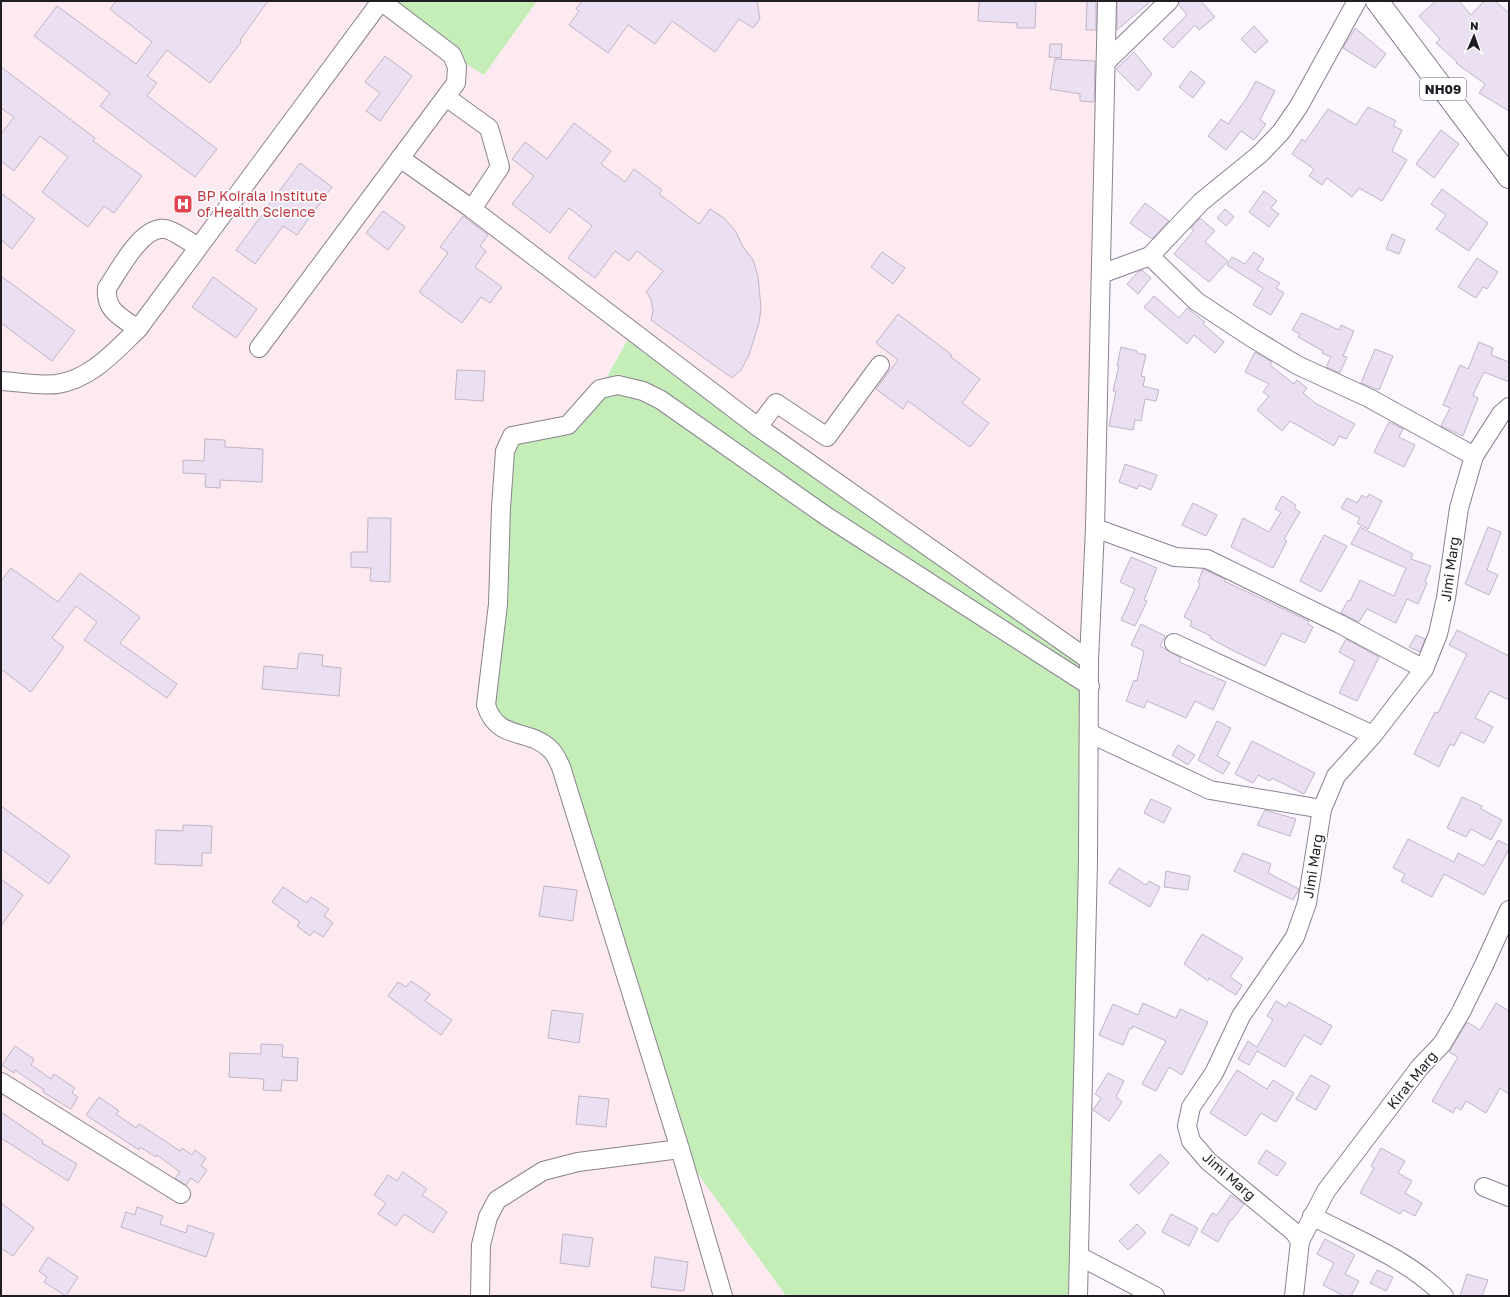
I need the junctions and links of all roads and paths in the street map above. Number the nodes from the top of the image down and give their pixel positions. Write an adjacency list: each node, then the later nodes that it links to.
1 (381, 1): 7 (street); 11 (street)
2 (1107, 1): 6 (street)
3 (1169, 1): 6 (street)
4 (1357, 1): 12 (street)
5 (1377, 1): 9 (main road, NH09)
6 (1106, 62): 13 (street)
7 (446, 97): 8 (street); 10 (street)
8 (400, 158): 10 (street); 15 (street)
9 (1509, 177)
10 (472, 209): 19 (street)
11 (198, 247): 14 (street); 14 (street)
12 (1150, 256): 13 (street); 20 (street)
13 (1101, 274): 21 (street)
14 (138, 329): 17 (street)
15 (259, 348)
16 (880, 365): 19 (street)
17 (1, 381)
18 (1509, 407): 20 (street, Jimi Marg)
19 (758, 427): 23 (street)
20 (1474, 456): 24 (street, Jimi Marg)
21 (1095, 528): 23 (street); 24 (street)
22 (1174, 643): 27 (street)
23 (1089, 660): 25 (street)
24 (1424, 669): 27 (street, Jimi Marg)
25 (1090, 686): 26 (street); 31 (street)
26 (1089, 733): 28 (street); 37 (street)
27 (1373, 735): 28 (street, Jimi Marg)
28 (1322, 809): 36 (street, Jimi Marg)
29 (1509, 910): 35 (street, Kirat Marg)
30 (1, 1082): 33 (street)
31 (680, 1149): 38 (street); 39 (street)
32 (1484, 1187): 34 (street)
33 (181, 1194)
34 (1509, 1197)
35 (1312, 1216): 36 (street, Kirat Marg); 43 (street)
36 (1300, 1241): 42 (street)
37 (1079, 1256): 40 (street); 41 (street)
38 (480, 1296)
39 (723, 1296)
40 (1078, 1296)
41 (1155, 1296)
42 (1294, 1296)
43 (1444, 1296)

